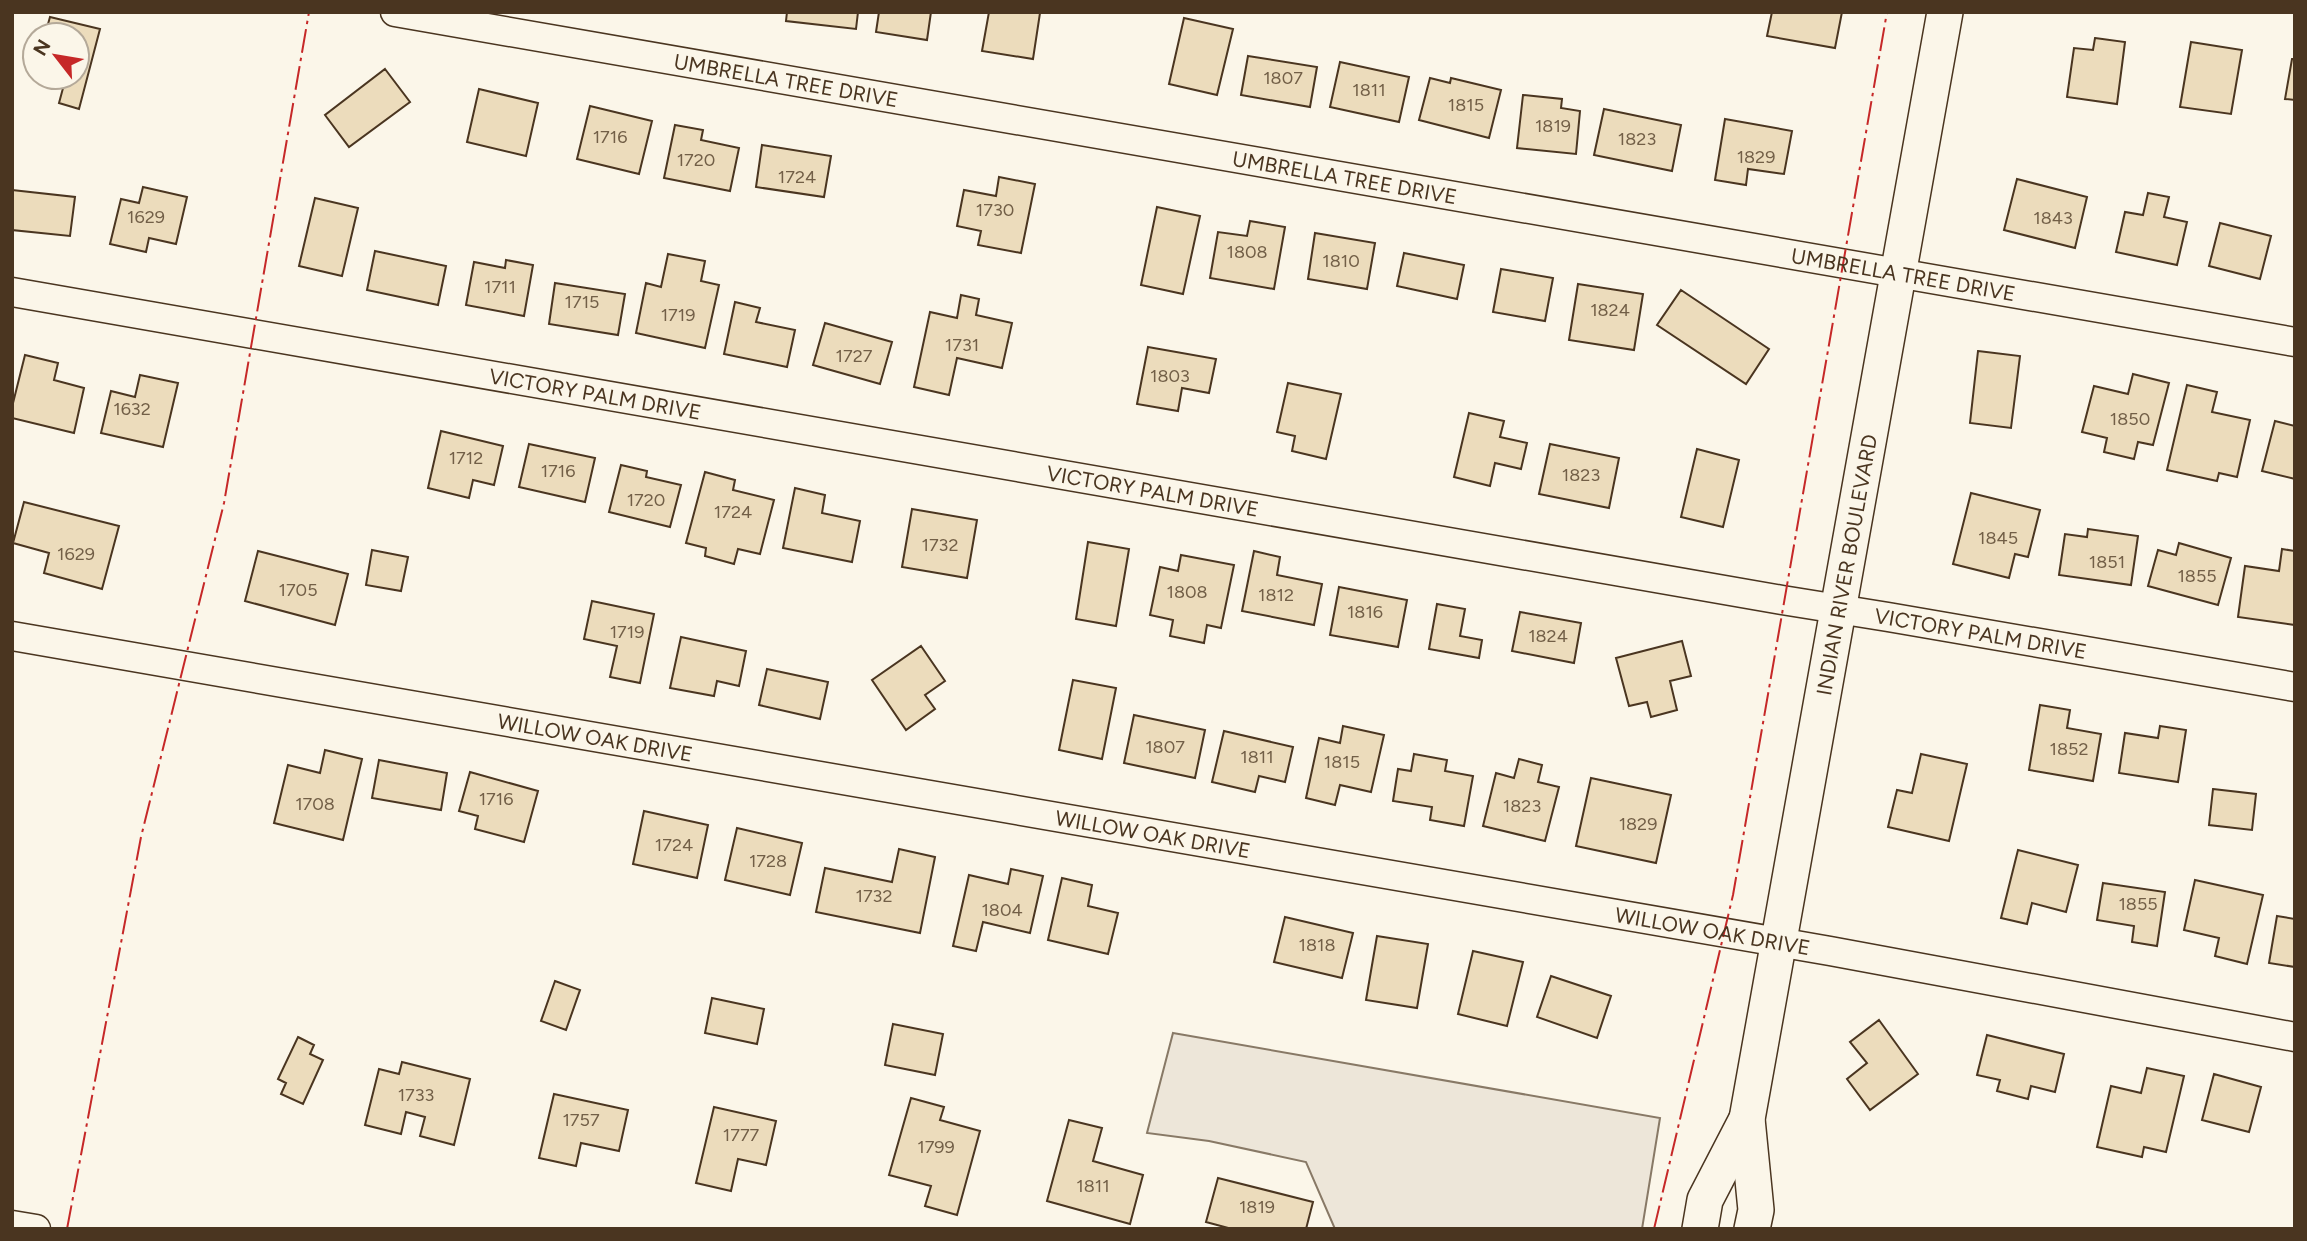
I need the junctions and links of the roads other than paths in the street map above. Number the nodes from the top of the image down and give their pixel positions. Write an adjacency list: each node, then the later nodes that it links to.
1 (396, 12): 3 (street, UMBRELLA TREE DRIVE)
2 (1945, 12): 3 (main road, INDIAN RIVER BOULEVARD)
3 (1899, 274): 5 (street, UMBRELLA TREE DRIVE); 6 (main road, INDIAN RIVER BOULEVARD)
4 (12, 292): 6 (street, VICTORY PALM DRIVE)
5 (2295, 342)
6 (1839, 608): 8 (street, VICTORY PALM DRIVE); 9 (main road, INDIAN RIVER BOULEVARD)
7 (12, 636): 9 (street, WILLOW OAK DRIVE)
8 (2295, 687)
9 (1780, 942): 10 (street, WILLOW OAK DRIVE); 11 (main road, INDIAN RIVER BOULEVARD)
10 (2295, 1037)
11 (1747, 1119): 14 (main road, INDIAN RIVER BOULEVARD); 15 (main road, INDIAN RIVER BOULEVARD)
12 (12, 1225): 13 (street)
13 (36, 1229)
14 (1700, 1229)
15 (1752, 1229)

